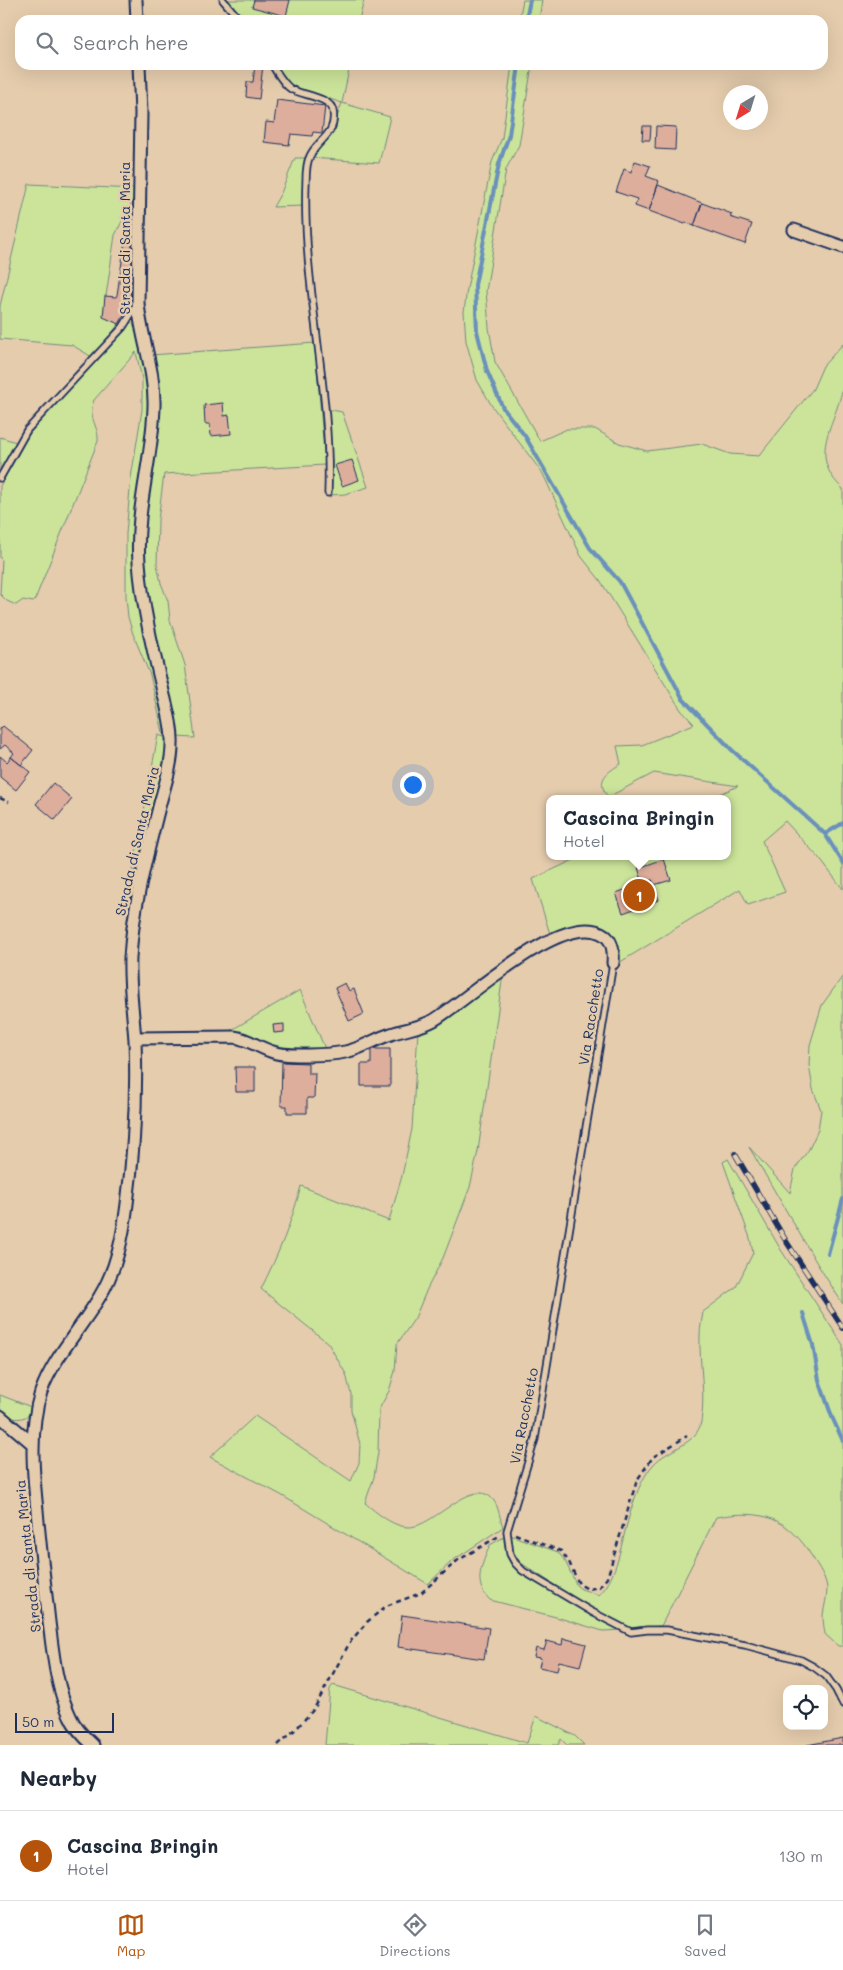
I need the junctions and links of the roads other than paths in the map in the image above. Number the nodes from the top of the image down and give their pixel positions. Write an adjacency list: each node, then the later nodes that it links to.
1 (136, 0): 3 (street)
2 (224, 0): 4 (lane)
3 (137, 15)
4 (236, 15)
5 (139, 70): 9 (street, Strada di Santa Maria)
6 (276, 70): 11 (lane)
7 (794, 230): 8 (street)
8 (843, 247)
9 (138, 302): 10 (lane); 13 (street, Strada di Santa Maria)
10 (0, 478)
11 (328, 493)
12 (613, 963): 13 (street); 16 (lane, Via Racchetto)
13 (134, 1038): 15 (street, Strada di Santa Maria)
14 (0, 1416): 15 (street)
15 (33, 1444): 17 (street, Strada di Santa Maria)
16 (843, 1704)
17 (93, 1745)

